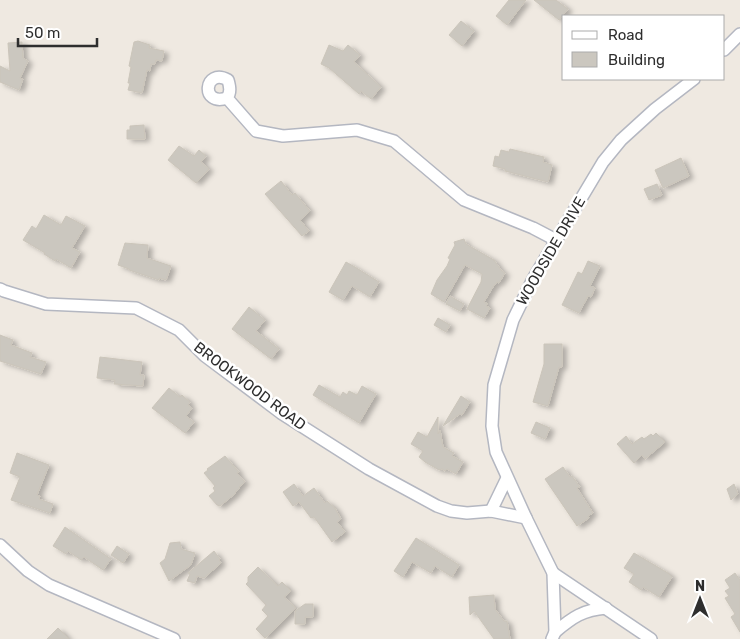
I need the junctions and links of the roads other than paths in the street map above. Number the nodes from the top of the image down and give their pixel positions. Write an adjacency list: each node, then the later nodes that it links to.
1 (740, 34): 2 (street)
2 (725, 49)
3 (693, 80): 5 (street, WOODSIDE DRIVE)
4 (227, 98): 5 (street)
5 (556, 240): 7 (street, WOODSIDE DRIVE)
6 (0, 289): 8 (street, BROOKWOOD ROAD)
7 (507, 478): 8 (street); 9 (street, WOODSIDE DRIVE)
8 (491, 511): 9 (street, BROOKWOOD ROAD)
9 (526, 518): 11 (street, WOODSIDE DRIVE)
10 (0, 545): 14 (street)
11 (554, 573): 12 (street); 13 (street, WOODSIDE DRIVE)
12 (606, 608): 13 (street, WOODSIDE DRIVE); 15 (street)
13 (554, 635)
14 (174, 639)
15 (651, 639)

